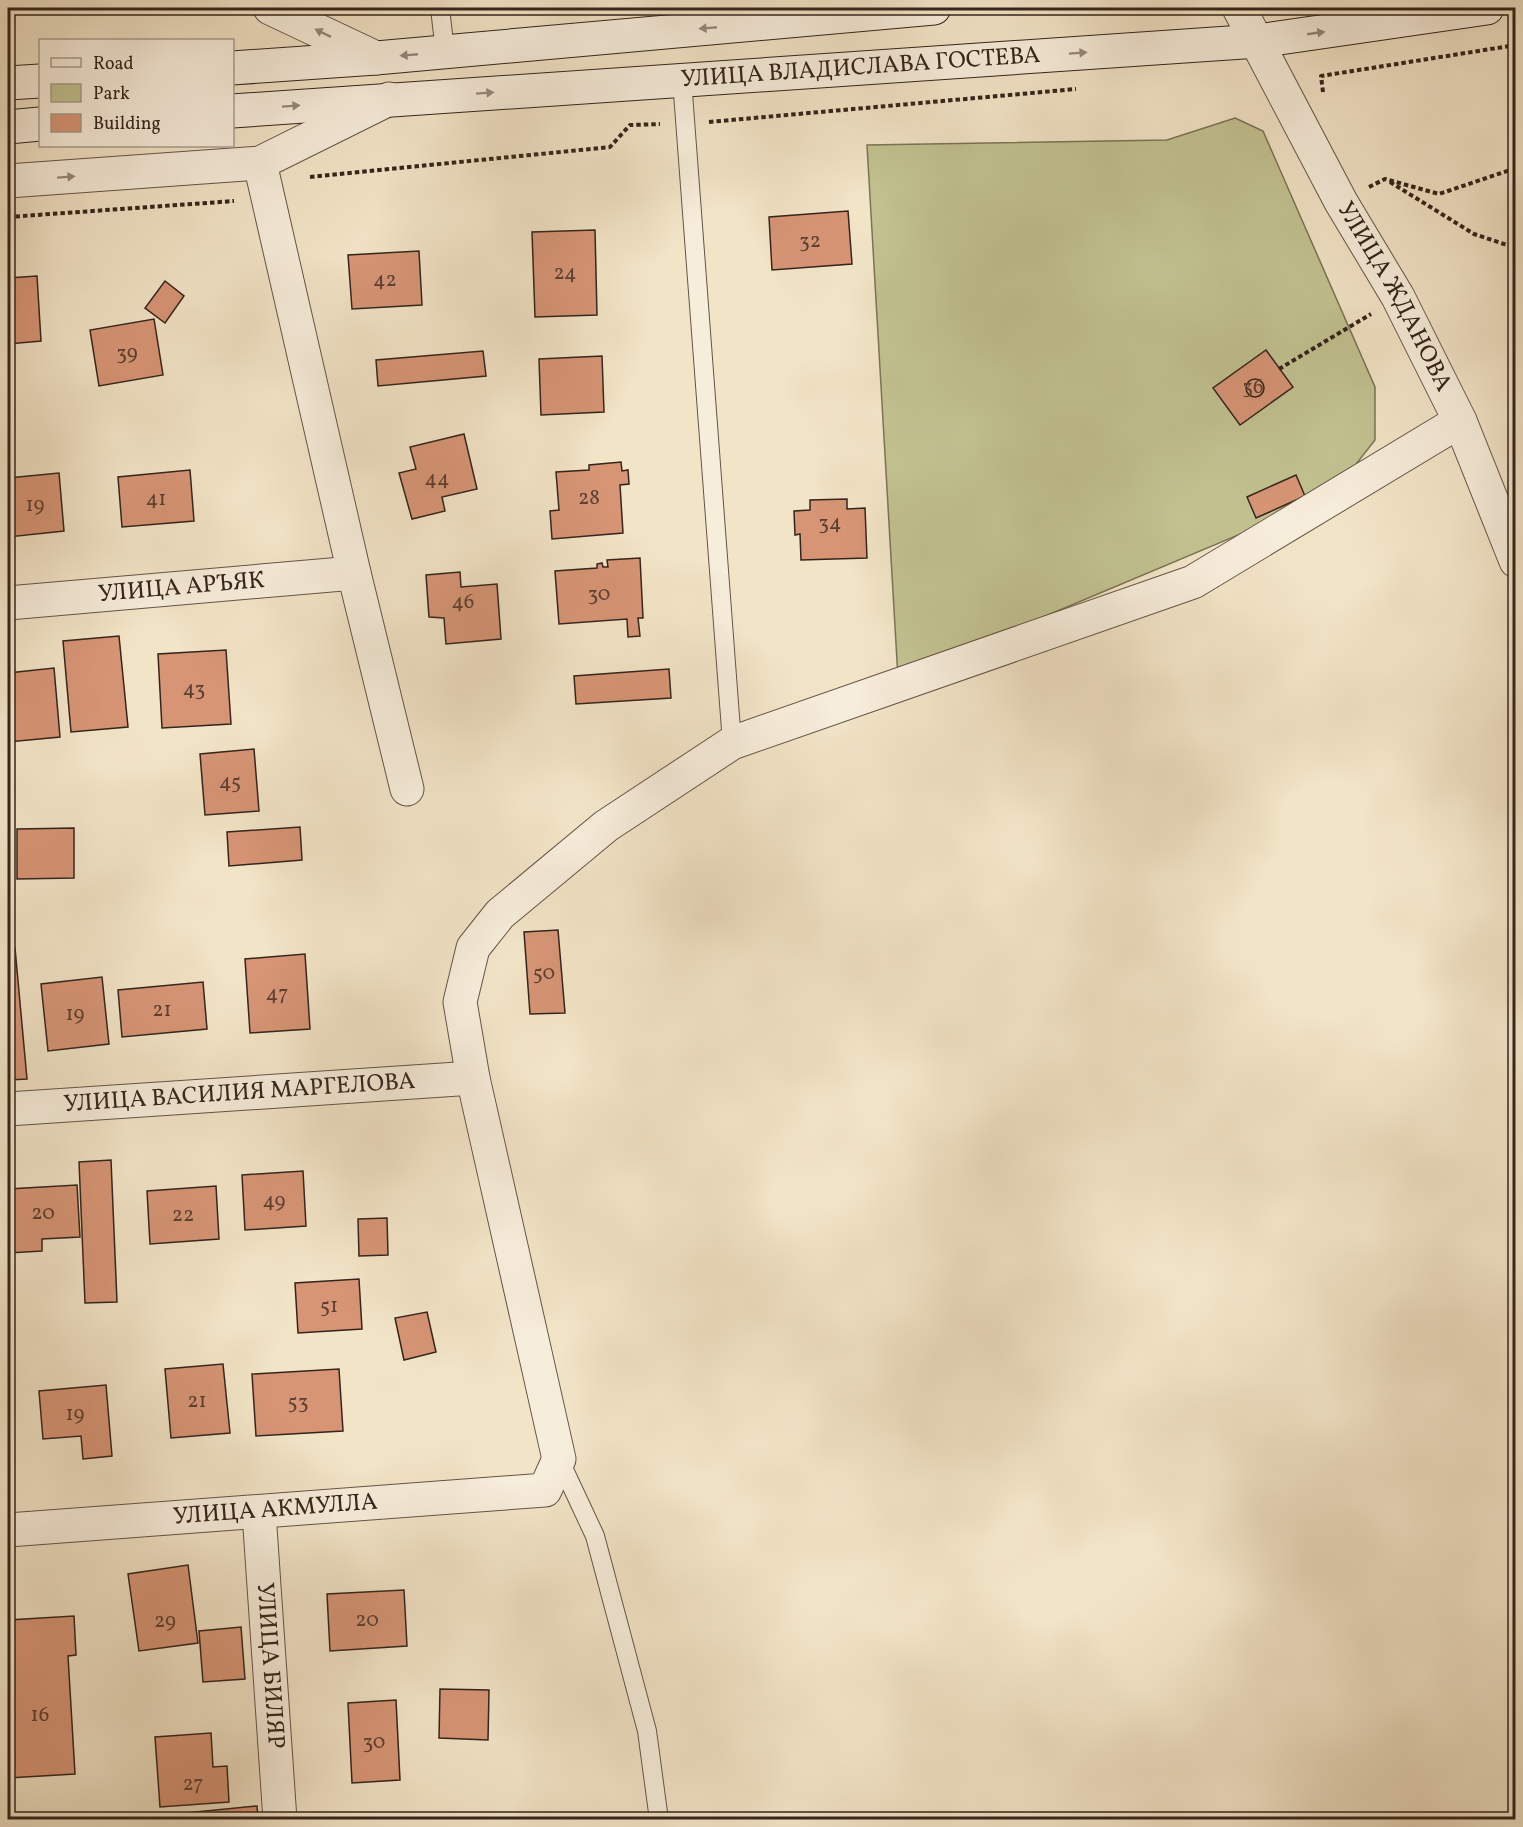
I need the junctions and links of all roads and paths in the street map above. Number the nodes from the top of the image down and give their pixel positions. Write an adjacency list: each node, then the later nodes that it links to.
1 (270, 8): 10 (street, one-way to 1)
2 (440, 8): 9 (lane)
3 (934, 8): 6 (street, УЛИЦА ВЛАДИСЛАВА ГОСТЕВА)
4 (1239, 8): 7 (street, УЛИЦА ЖДАНОВА)
5 (1487, 8): 7 (street, УЛИЦА ВЛАДИСЛАВА ГОСТЕВА, one-way to 5)
6 (835, 12): 9 (street, УЛИЦА ВЛАДИСЛАВА ГОСТЕВА, one-way to 9)
7 (1258, 41): 12 (street, УЛИЦА ВЛАДИСЛАВА ГОСТЕВА, one-way to 7); 27 (street, УЛИЦА ЖДАНОВА)
8 (1515, 45): 16 (path)
9 (445, 52): 10 (street, УЛИЦА ВЛАДИСЛАВА ГОСТЕВА, one-way to 10)
10 (376, 58): 11 (street, УЛИЦА ВЛАДИСЛАВА ГОСТЕВА)
11 (234, 68)
12 (682, 80): 17 (street, УЛИЦА ВЛАДИСЛАВА ГОСТЕВА, one-way to 12); 20 (lane)
13 (39, 81): 14 (street)
14 (8, 83)
15 (1088, 88): 20 (path)
16 (1323, 98)
17 (389, 99): 18 (street, УЛИЦА ВЛАДИСЛАВА ГОСТЕВА, one-way to 17); 22 (street)
18 (234, 111)
19 (39, 124): 21 (street)
20 (685, 124): 26 (path); 36 (lane)
21 (8, 127)
22 (260, 163): 25 (street, one-way to 22); 26 (street)
23 (1515, 168): 24 (path)
24 (1384, 179): 27 (path); 29 (path)
25 (8, 181)
26 (266, 199): 28 (path); 34 (street)
27 (1341, 202): 30 (street, УЛИЦА ЖДАНОВА)
28 (8, 217)
29 (1515, 248)
30 (1398, 297): 31 (path); 32 (street, УЛИЦА ЖДАНОВА)
31 (1279, 369)
32 (1460, 421): 33 (street, УЛИЦА ЖДАНОВА); 36 (street)
33 (1515, 561)
34 (354, 573): 35 (street, УЛИЦА АРЪЯК); 37 (street)
35 (8, 603)
36 (732, 743): 38 (street)
37 (407, 789)
38 (473, 1078): 39 (street, УЛИЦА ВАСИЛИЯ МАРГЕЛОВА); 40 (street)
39 (8, 1108)
40 (559, 1459): 41 (street, УЛИЦА АКМУЛЛА); 44 (lane)
41 (259, 1513): 42 (street, УЛИЦА АКМУЛЛА); 43 (street, УЛИЦА БИЛЯР)
42 (8, 1530)
43 (280, 1820)
44 (659, 1820)

